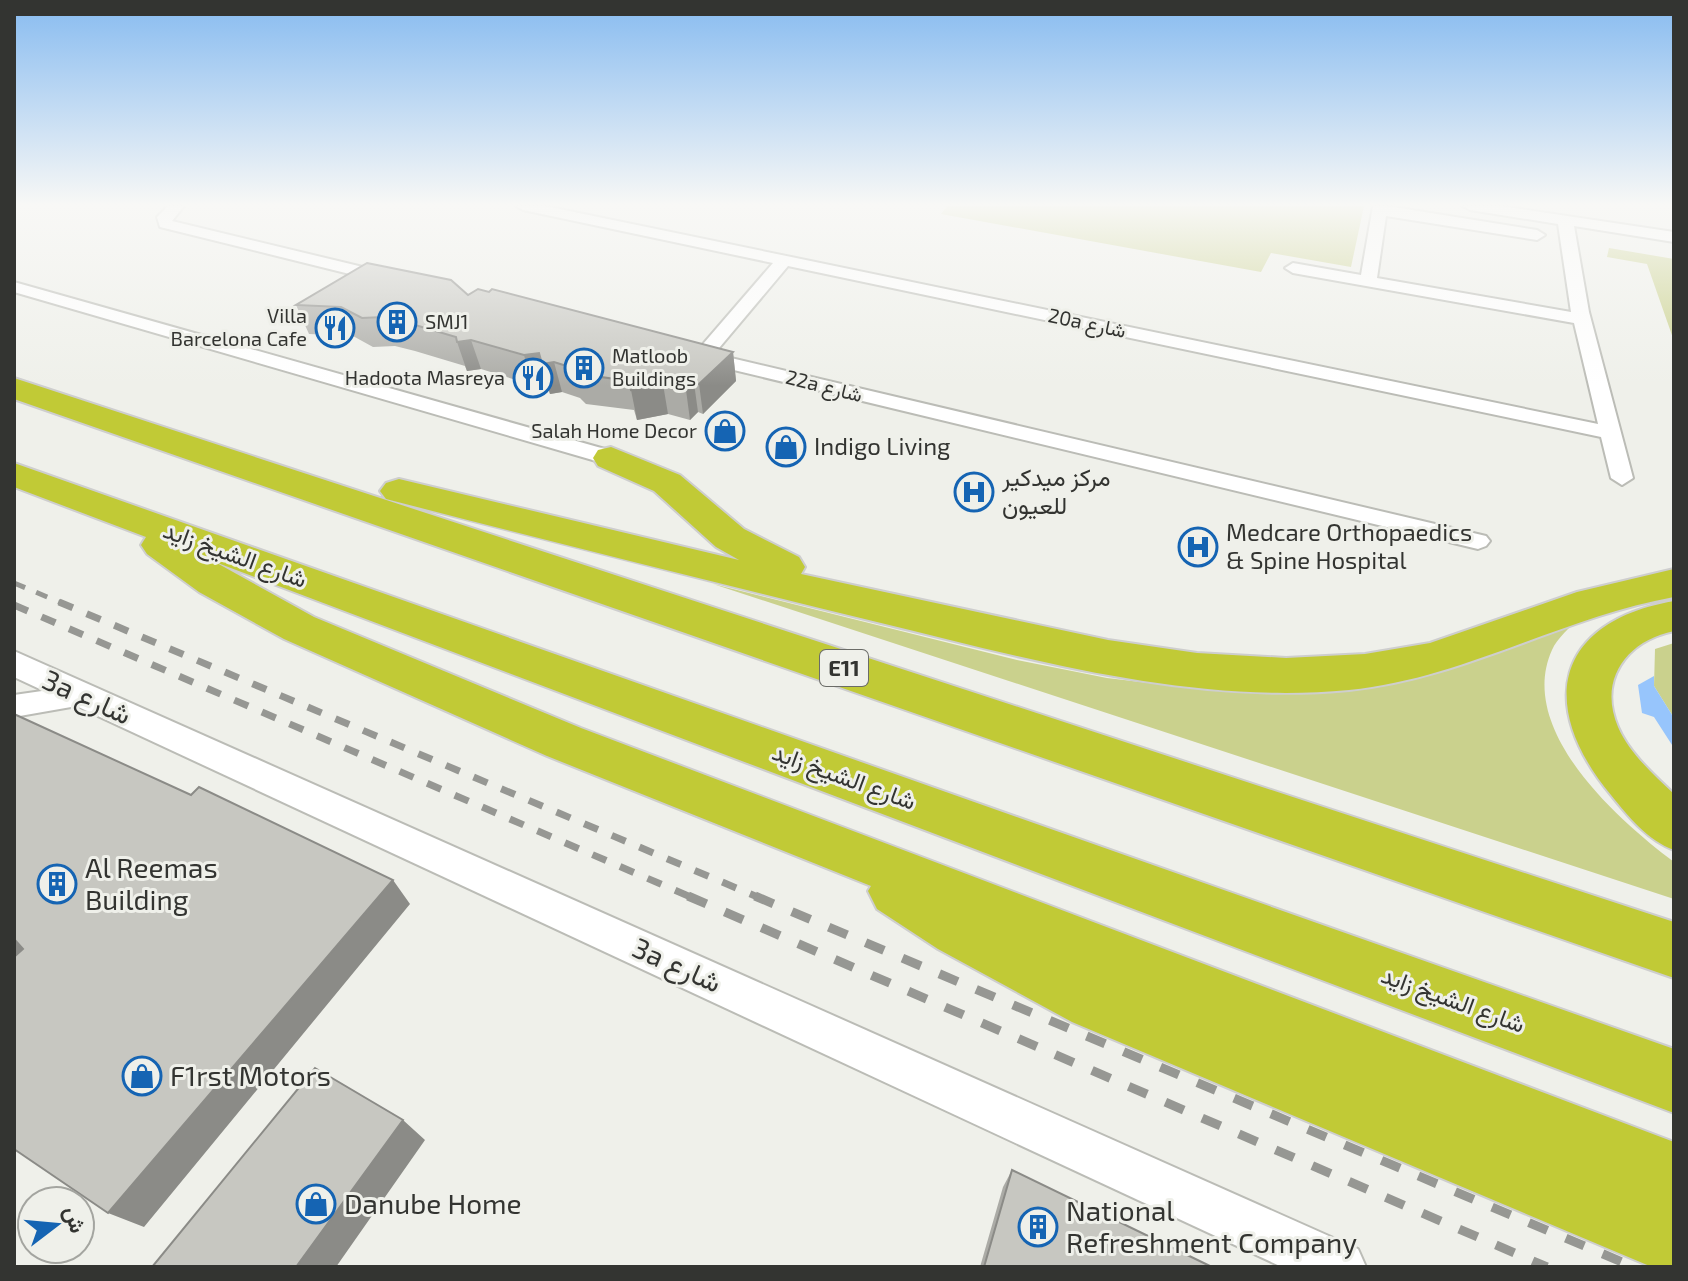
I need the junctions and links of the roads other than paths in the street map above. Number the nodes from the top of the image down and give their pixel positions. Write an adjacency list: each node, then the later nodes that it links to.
1 (333, 266): 8 (street)
2 (788, 266): 18 (street, 22a شارع)
3 (810, 266): 12 (street, 20a شارع)
4 (1371, 266): 7 (street)
5 (1573, 266): 10 (street)
6 (1293, 268): 7 (street)
7 (1368, 281): 10 (street)
8 (407, 284)
9 (14, 287): 14 (street)
10 (1581, 316): 12 (street)
11 (14, 388): 13 (highway, E11)
12 (1609, 428): 16 (street)
13 (206, 452): 20 (highway); 27 (highway, E11)
14 (611, 458): 20 (highway)
15 (14, 474): 17 (highway, شارع الشيخ زايد)
16 (1622, 478)
17 (117, 512): 26 (highway); 28 (highway, شارع الشيخ زايد)
18 (1478, 541)
19 (1674, 583): 20 (highway)
20 (903, 613)
21 (1674, 616): 25 (highway)
22 (14, 663): 23 (street, 3a شارع)
23 (84, 696): 24 (street); 31 (street, 3a شارع)
24 (14, 706)
25 (1674, 827)
26 (845, 850): 29 (highway); 30 (highway)
27 (1674, 950)
28 (1674, 1081)
29 (1674, 1176)
30 (1674, 1241)
31 (1340, 1267)

